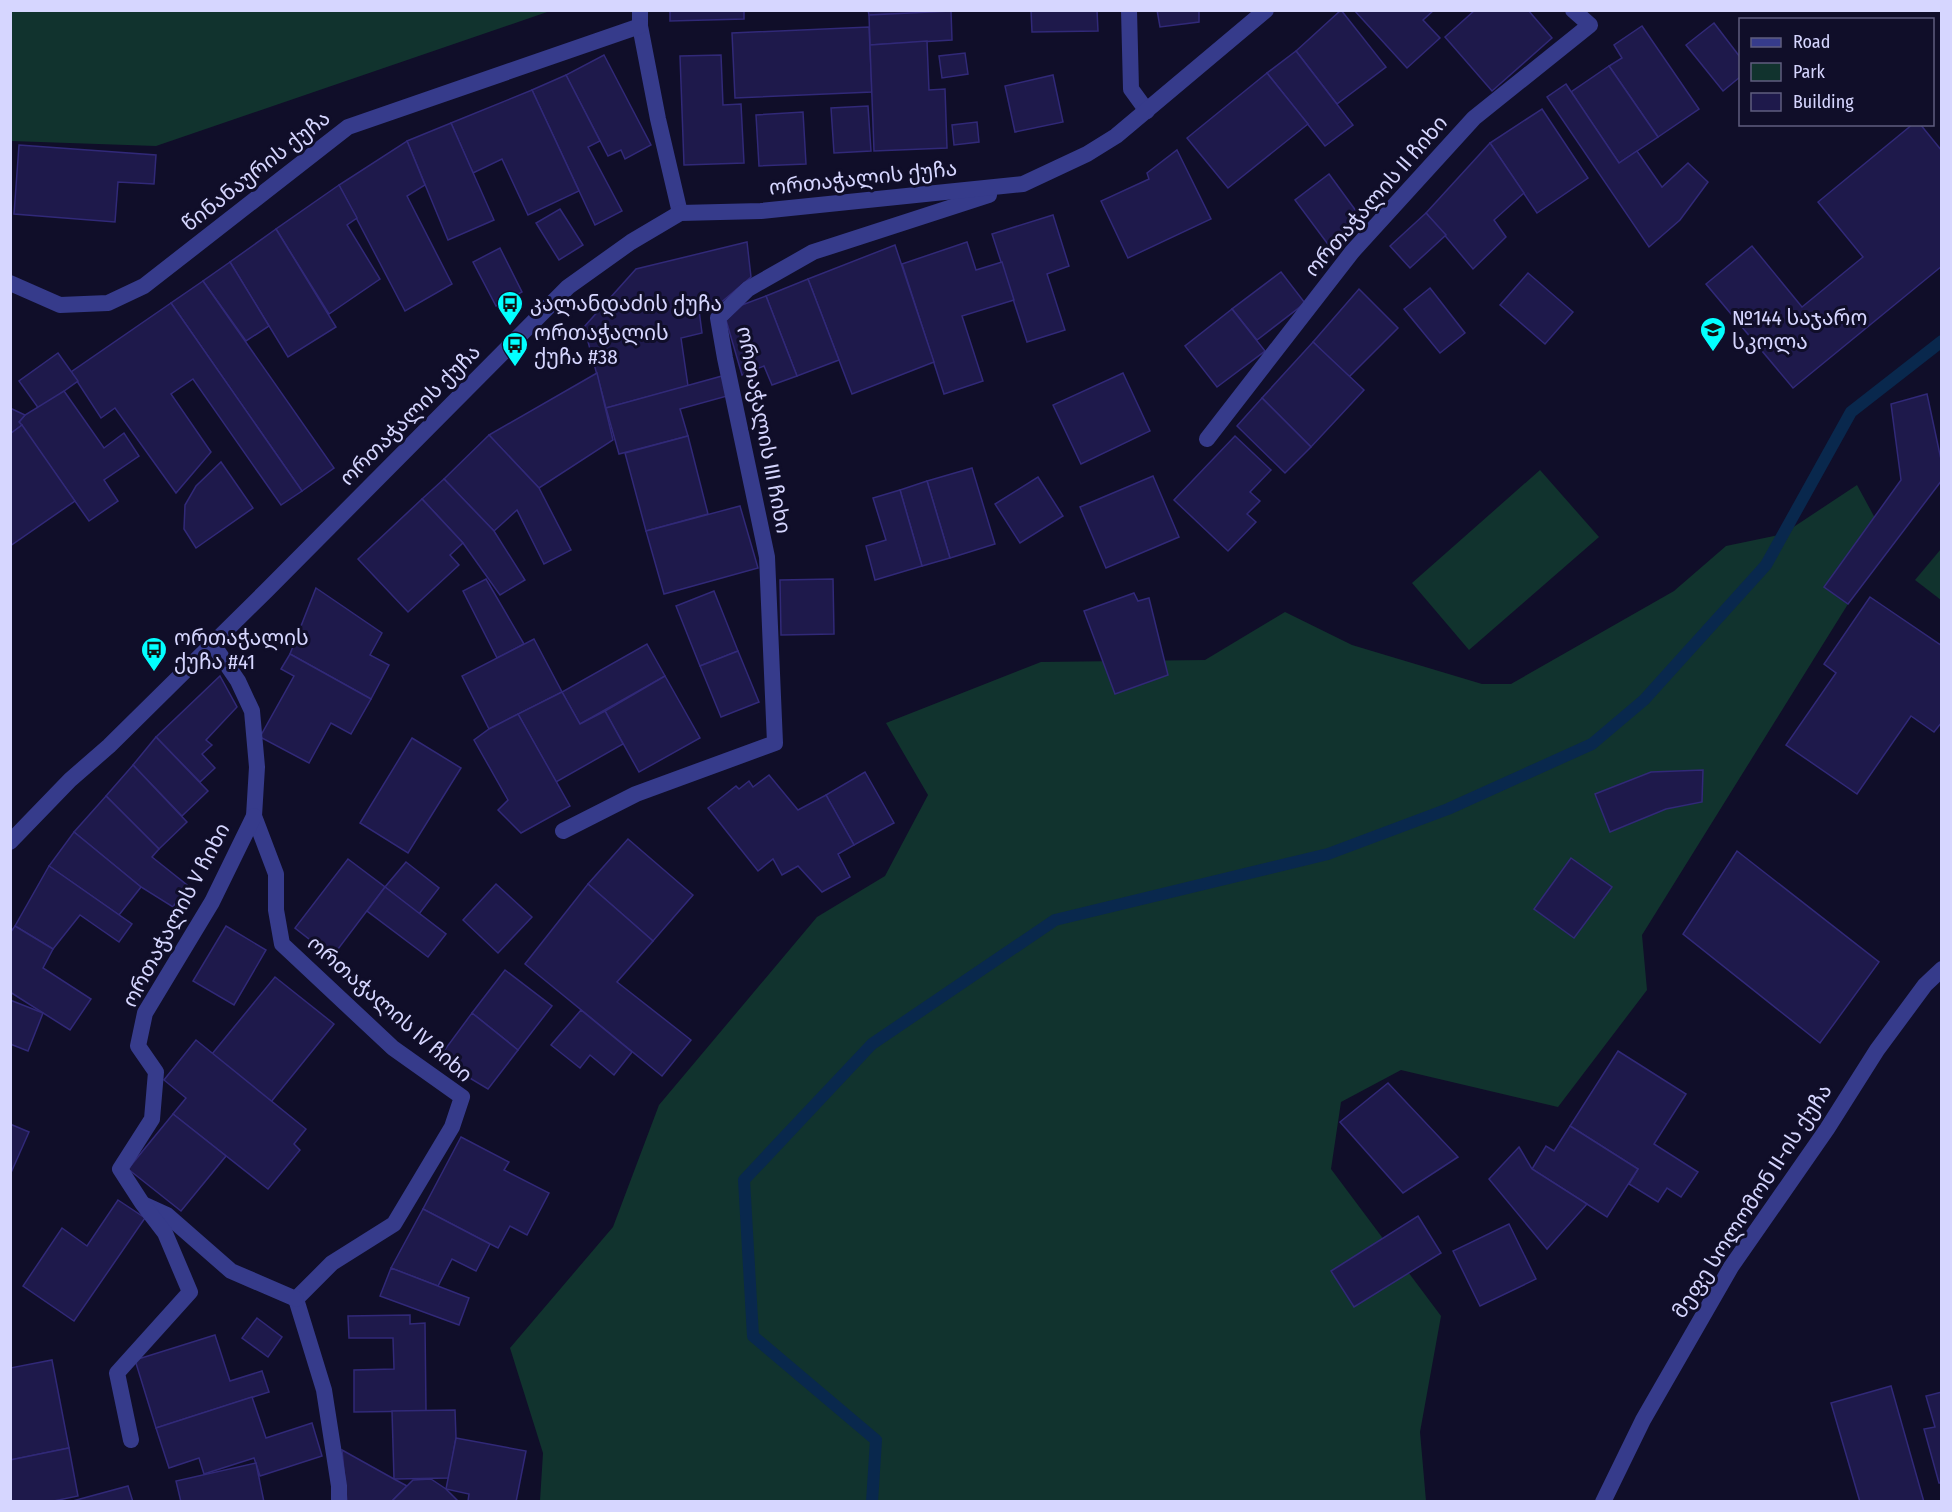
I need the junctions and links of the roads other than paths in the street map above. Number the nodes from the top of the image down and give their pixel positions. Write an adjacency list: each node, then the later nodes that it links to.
1 (1129, 10): 5 (street)
2 (1266, 10): 5 (street, ორთაჭალის ქუჩა)
3 (1573, 10): 9 (street, ორთაჭალის II ჩიხი)
4 (640, 18): 7 (street); 8 (street, წინანაურის ქუჩა)
5 (1147, 111): 6 (street, ორთაჭალის ქუჩა)
6 (1023, 184): 7 (street, ორთაჭალის ქუჩა); 12 (street, ორთაჭალის III ჩიხი)
7 (680, 213): 10 (street, ორთაჭალის ქუჩა)
8 (10, 283)
9 (1207, 439)
10 (212, 643): 11 (street, ორთაჭალის IV ჩიხი); 13 (street, ორთაჭალის ქუჩა)
11 (254, 816): 15 (street, ორთაჭალის V ჩიხი); 16 (street, ორთაჭალის IV ჩიხი)
12 (563, 831)
13 (10, 842)
14 (1941, 969): 19 (street, მეფე სოლომონ II-ის ქუჩა)
15 (142, 1203): 16 (street); 17 (street, ორთაჭალის V ჩიხი)
16 (296, 1299): 18 (street)
17 (131, 1440)
18 (339, 1502)
19 (1603, 1502)

